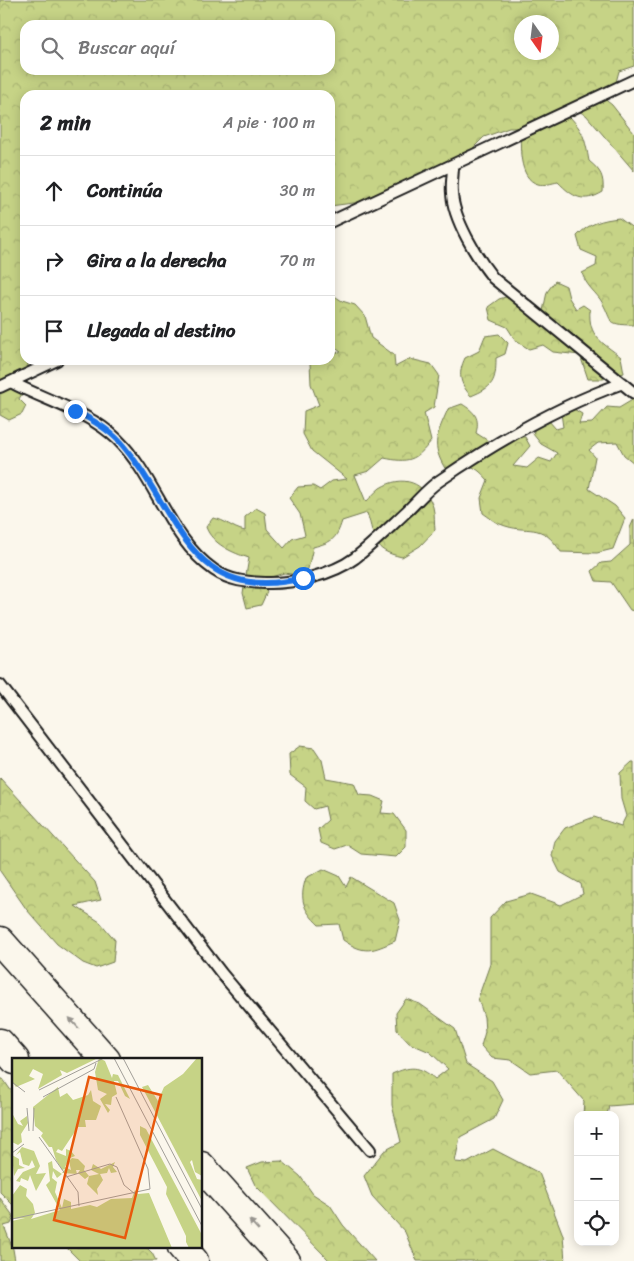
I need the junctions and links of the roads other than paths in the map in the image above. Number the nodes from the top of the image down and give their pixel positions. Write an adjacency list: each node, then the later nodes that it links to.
1 (634, 80): 2 (lane)
2 (453, 166): 3 (lane); 6 (lane)
3 (335, 220)
4 (46, 365): 5 (lane)
5 (11, 382): 6 (lane); 7 (lane)
6 (623, 383): 8 (lane)
7 (0, 387)
8 (634, 392)
9 (0, 685): 14 (lane)
10 (0, 941): 13 (highway, one-way to 10)
11 (0, 1043): 12 (highway)
12 (13, 1058)
13 (104, 1058)
14 (370, 1150)
15 (202, 1167): 18 (highway, one-way to 15)
16 (183, 1248): 17 (highway)
17 (194, 1261)
18 (286, 1261)

